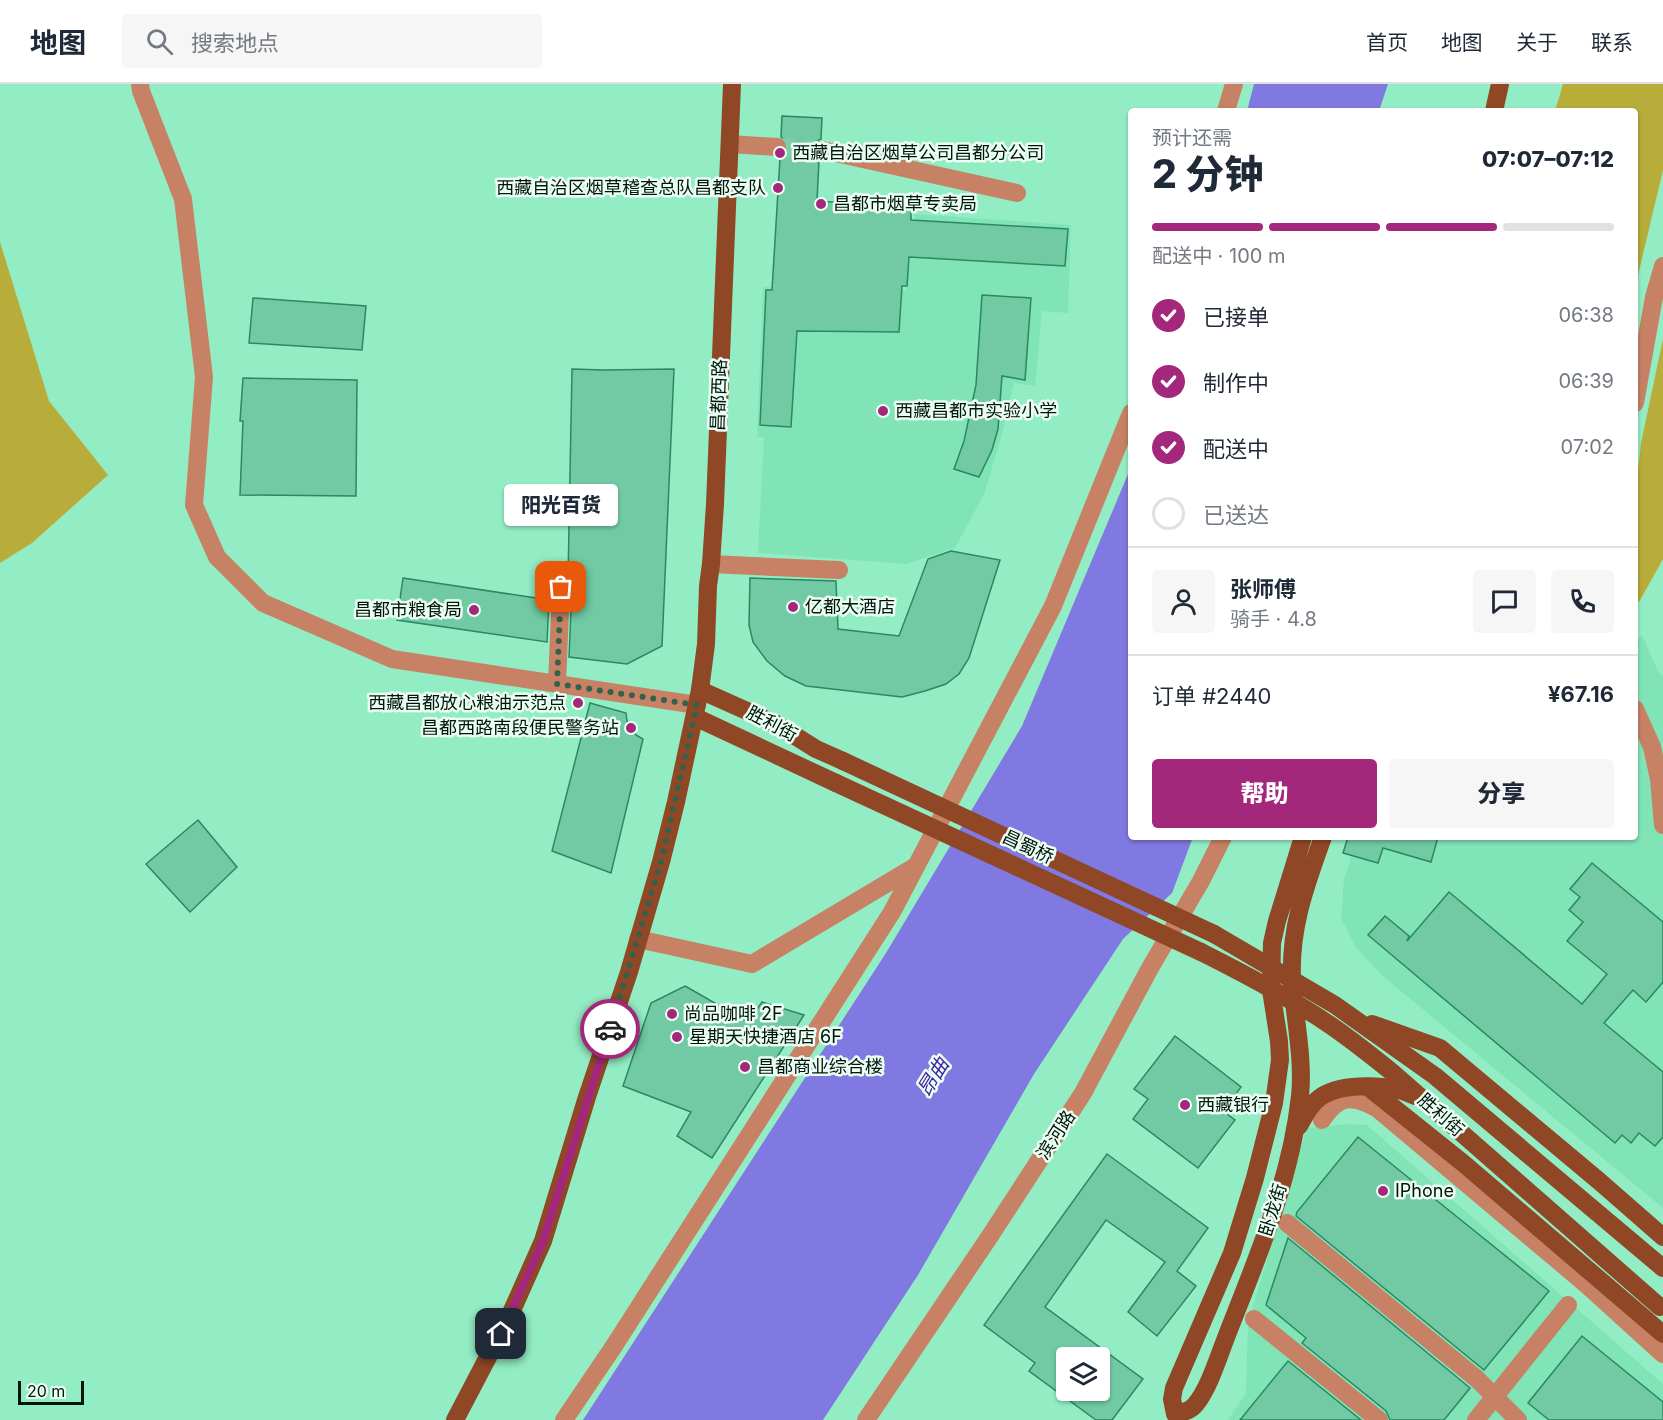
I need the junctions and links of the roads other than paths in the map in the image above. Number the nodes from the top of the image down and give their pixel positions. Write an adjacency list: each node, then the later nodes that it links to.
1 (140, 84): 17 (street)
2 (732, 84): 7 (main road, 昌都西路)
3 (1234, 84): 5 (street)
4 (1500, 84): 6 (main road)
5 (1227, 108)
6 (1495, 108)
7 (730, 144): 8 (street); 14 (main road, 昌都西路)
8 (777, 147)
9 (822, 150): 10 (street)
10 (1017, 193)
11 (1663, 266): 12 (street)
12 (1638, 387)
13 (1128, 420): 26 (street)
14 (711, 564): 15 (street); 18 (main road, 昌都西路)
15 (839, 570)
16 (561, 587): 17 (street)
17 (557, 684): 18 (street)
18 (697, 704): 20 (main road, 胜利街); 21 (main road, 胜利街); 28 (main road, 昌都西路)
19 (1638, 717): 22 (street)
20 (843, 761): 27 (main road, 昌蜀桥, bridge)
21 (836, 783): 29 (main road, 昌蜀桥, bridge)
22 (1663, 825)
23 (1222, 840): 51 (street, 滨河路)
24 (1302, 840): 30 (main road, 卧龙街)
25 (1322, 840): 31 (main road, 卧龙街)
26 (916, 866): 28 (street); 50 (street)
27 (1214, 934): 30 (main road, 胜利街)
28 (638, 939): 49 (main road, 昌都西路)
29 (1201, 952): 32 (main road, 胜利街)
30 (1271, 967): 31 (main road, 胜利街); 32 (main road, 卧龙街)
31 (1292, 980): 33 (main road, 卧龙街); 34 (main road, 胜利街)
32 (1271, 990): 33 (main road, 胜利街); 48 (main road, 卧龙街)
33 (1295, 1003): 36 (main road, 胜利街); 38 (main road, 卧龙街)
34 (1352, 1017): 40 (main road); 41 (main road, 胜利街)
35 (1368, 1087): 36 (main road); 38 (main road); 45 (main road)
36 (1427, 1103): 43 (main road, 胜利街)
37 (1322, 1120): 46 (street)
38 (1295, 1133): 48 (main road, 卧龙街)
39 (1287, 1223): 47 (street)
40 (1663, 1237)
41 (1663, 1268)
42 (1568, 1305): 47 (street)
43 (1660, 1307)
44 (1254, 1319): 52 (street)
45 (1663, 1334)
46 (1663, 1354)
47 (1495, 1398): 53 (street); 54 (street)
48 (1175, 1418)
49 (455, 1420)
50 (564, 1420)
51 (866, 1420)
52 (1379, 1420)
53 (1476, 1420)
54 (1518, 1420)

